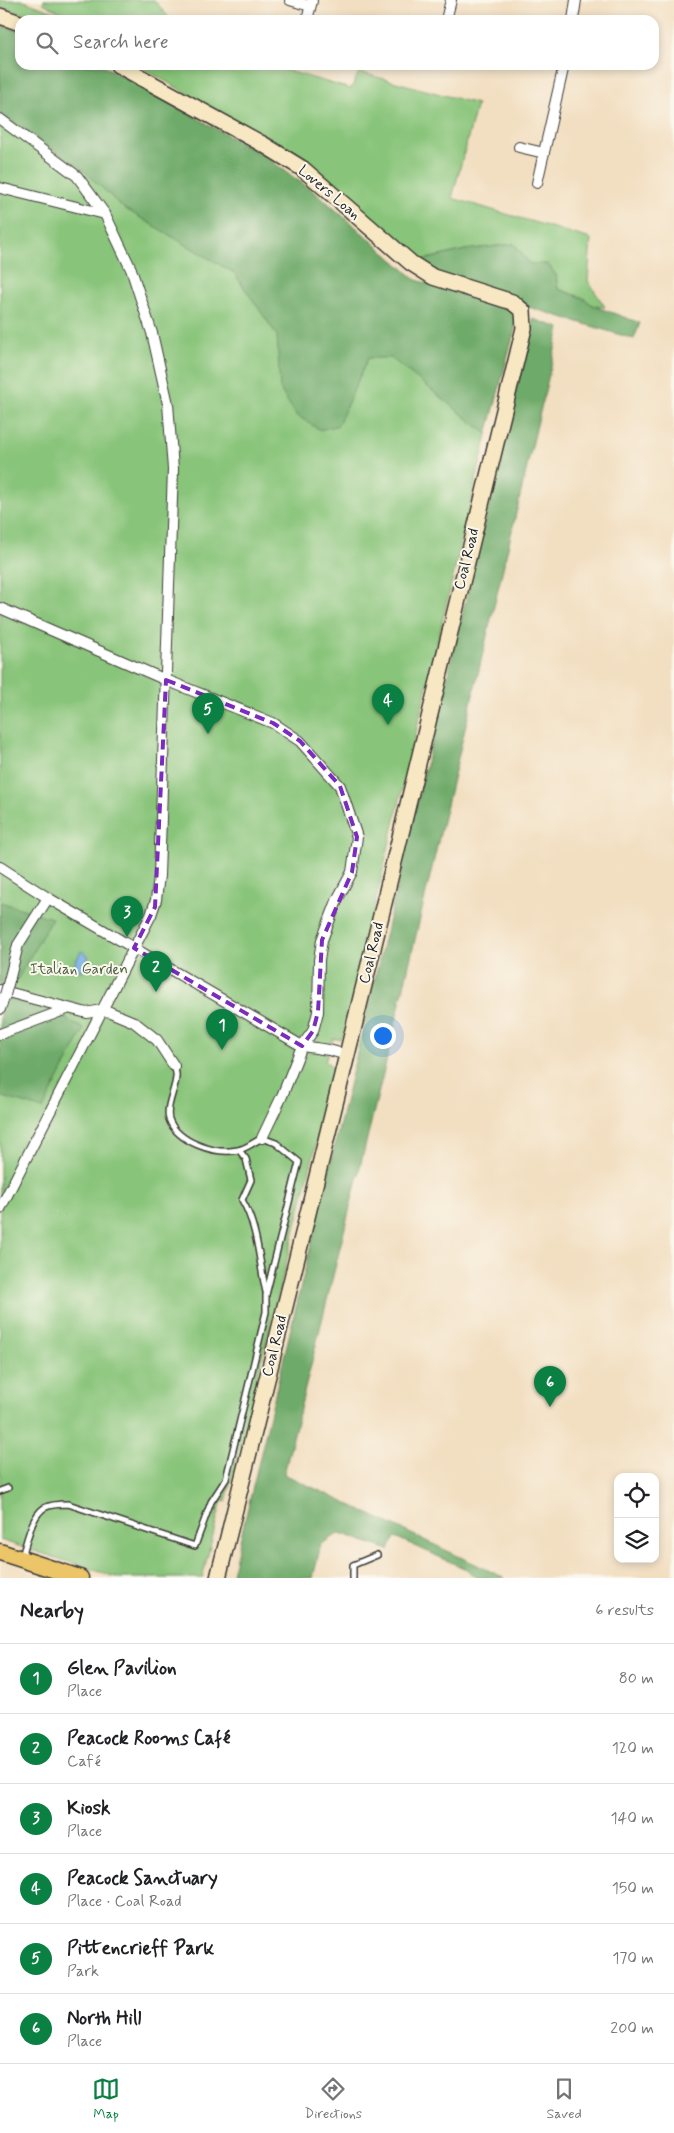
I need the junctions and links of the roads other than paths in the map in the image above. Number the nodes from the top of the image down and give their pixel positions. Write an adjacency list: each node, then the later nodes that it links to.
1 (290, 0): 4 (street)
2 (452, 0): 5 (street)
3 (576, 0): 6 (street)
4 (311, 3)
5 (448, 15)
6 (573, 15)
7 (0, 16): 8 (street)
8 (15, 21)
9 (127, 70): 17 (street, Lovers Loan)
10 (563, 70): 13 (street)
11 (0, 119): 16 (street)
12 (519, 147): 13 (street)
13 (544, 154): 14 (street)
14 (537, 183)
15 (0, 188): 16 (street)
16 (105, 214): 19 (street)
17 (524, 328): 29 (street, Coal Road)
18 (0, 608): 19 (street)
19 (166, 680): 22 (street); 28 (street)
20 (0, 867): 21 (street)
21 (48, 898): 22 (street); 23 (street, bridge)
22 (134, 948): 26 (street); 28 (street)
23 (2, 993): 24 (street); 25 (street)
24 (0, 1009)
25 (67, 1009): 26 (street); 27 (street)
26 (101, 1010): 30 (street); 33 (street)
27 (0, 1034)
28 (302, 1046): 29 (street); 31 (street)
29 (347, 1055): 42 (street, Coal Road)
30 (174, 1066): 32 (lane)
31 (262, 1138): 32 (lane); 34 (lane)
32 (239, 1150): 34 (lane)
33 (0, 1209)
34 (266, 1295): 39 (lane)
35 (8, 1488): 36 (lane)
36 (0, 1491)
37 (0, 1552): 39 (main road)
38 (377, 1555): 43 (lane)
39 (21, 1559): 40 (main road)
40 (57, 1575): 41 (main road)
41 (80, 1578)
42 (218, 1578)
43 (352, 1578)

